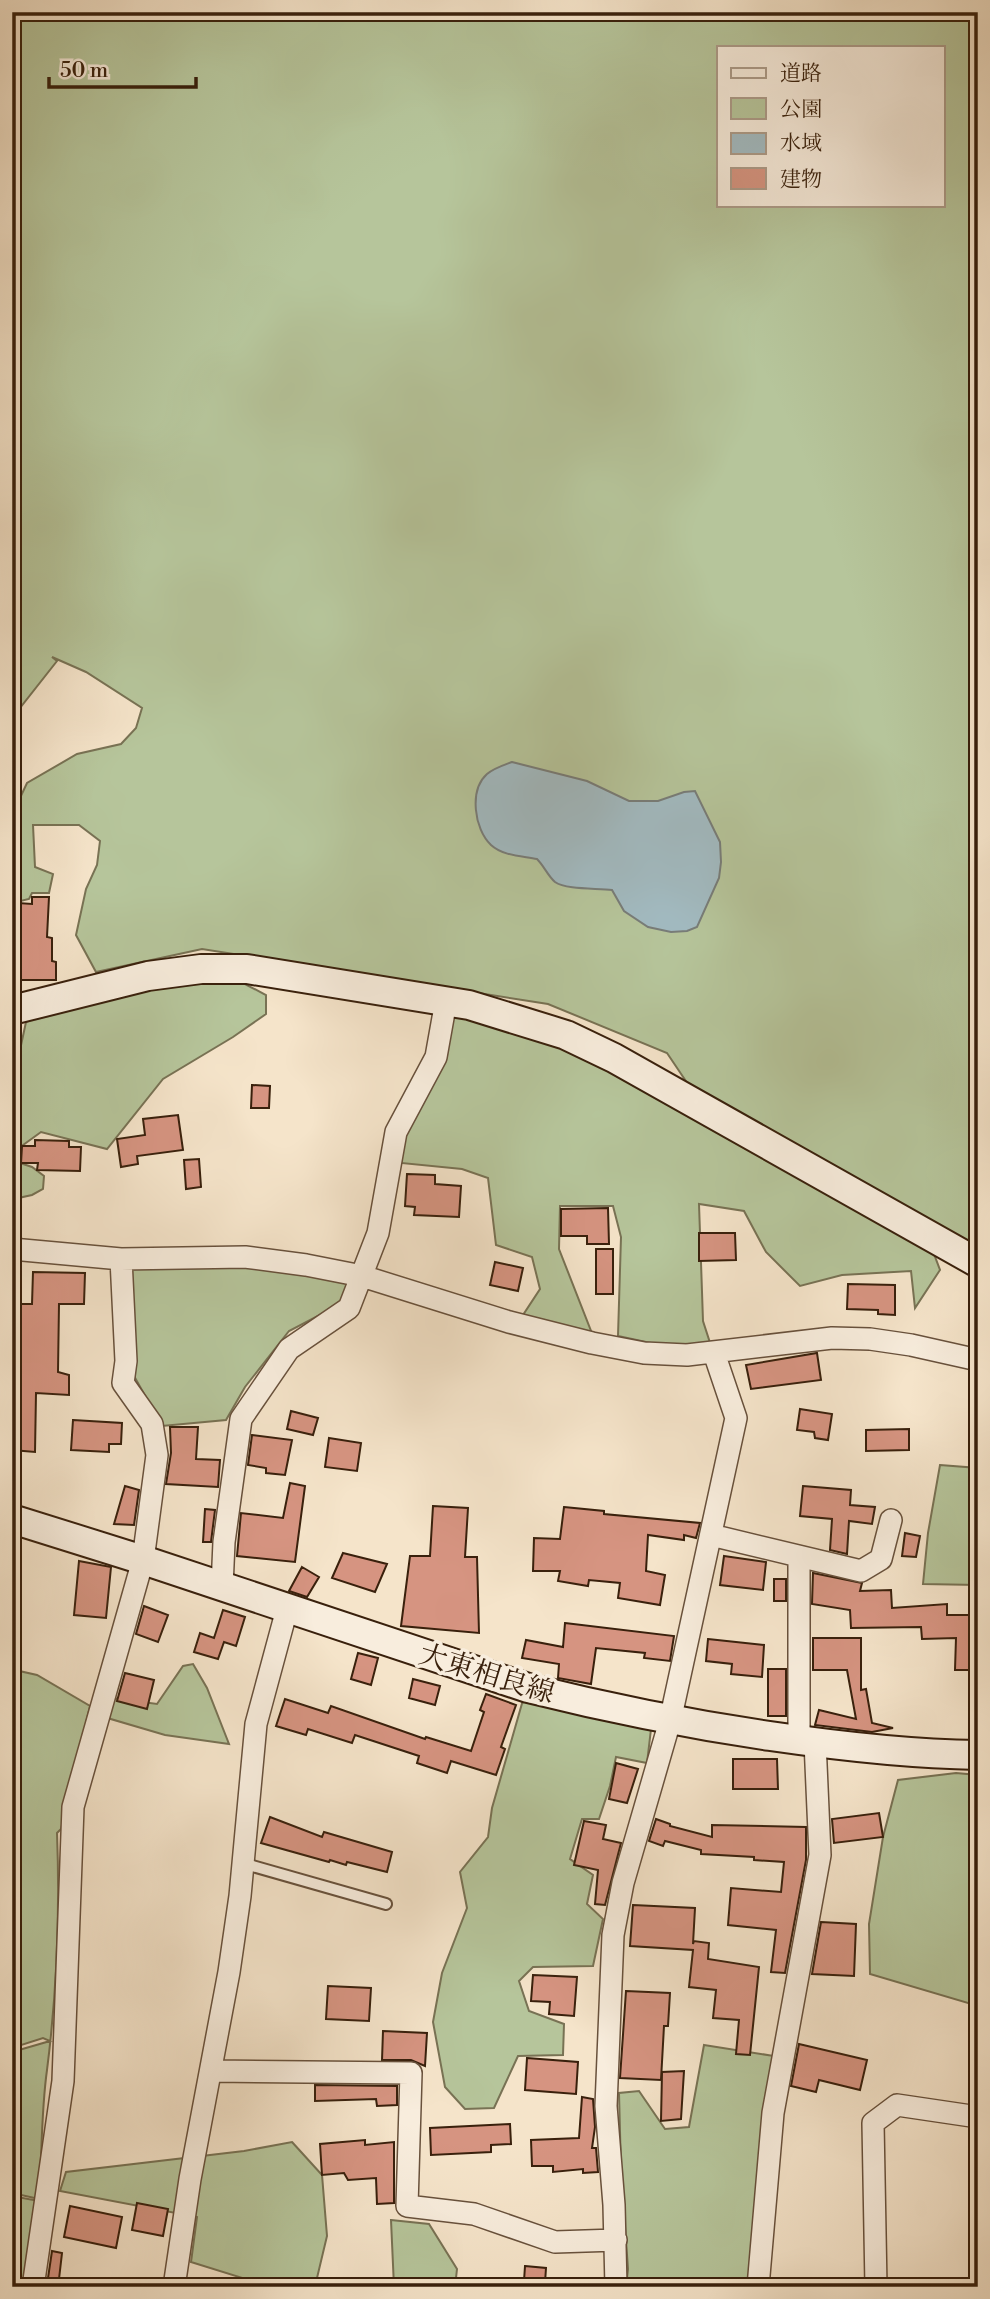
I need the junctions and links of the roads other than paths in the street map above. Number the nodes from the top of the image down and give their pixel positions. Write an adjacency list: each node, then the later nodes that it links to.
1 (446, 1001): 2 (street); 5 (street); 6 (street)
2 (12, 1010)
3 (12, 1249): 4 (street)
4 (121, 1259): 6 (street); 13 (street)
5 (978, 1263)
6 (362, 1276): 7 (street); 14 (street)
7 (714, 1353): 8 (street); 11 (street)
8 (978, 1360)
9 (12, 1519): 13 (street, 大東相良線)
10 (891, 1520): 12 (street)
11 (711, 1535): 12 (street); 16 (street)
12 (799, 1557): 17 (street)
13 (143, 1560): 14 (street, 大東相良線); 24 (street)
14 (222, 1587): 15 (street, 大東相良線)
15 (287, 1609): 16 (street, 大東相良線); 19 (street)
16 (670, 1721): 17 (street, 大東相良線); 23 (street)
17 (807, 1741): 18 (street, 大東相良線); 27 (street)
18 (978, 1755)
19 (243, 1863): 20 (lane); 21 (street)
20 (386, 1904)
21 (212, 2071): 23 (street); 25 (street)
22 (978, 2117): 28 (street)
23 (615, 2240): 26 (street)
24 (33, 2287)
25 (174, 2287)
26 (615, 2287)
27 (758, 2287)
28 (876, 2287)

